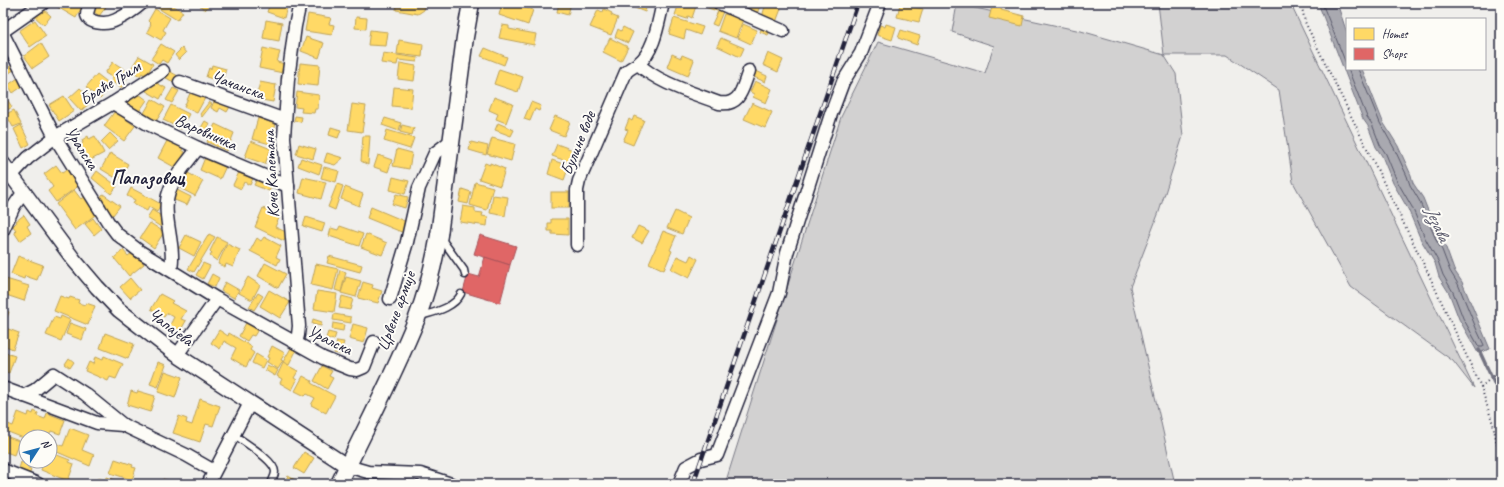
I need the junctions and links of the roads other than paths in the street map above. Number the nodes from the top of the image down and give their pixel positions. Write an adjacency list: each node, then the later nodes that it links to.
1 (43, 3): 10 (street)
2 (90, 3): 3 (street)
3 (142, 3)
4 (300, 3): 16 (street, Коче Капетана)
5 (472, 3): 18 (main road, Црвене армије)
6 (663, 3): 11 (street, Булине воде)
7 (719, 3): 9 (street)
8 (880, 3): 48 (street)
9 (784, 31)
10 (3, 32): 17 (street, Уралска)
11 (638, 64): 13 (street); 25 (street, Булине воде)
12 (163, 71): 15 (street, Браће Грим)
13 (749, 71)
14 (180, 82): 16 (street, Чачанска)
15 (113, 103): 17 (street, Браће Грим); 19 (street, Варовничка)
16 (285, 120): 21 (street, Коче Капетана)
17 (55, 137): 20 (street, Чапајева); 26 (street, Уралска)
18 (452, 140): 24 (main road, Црвене армије); 30 (street, Црвене армије)
19 (198, 148): 21 (street, Варовничка); 26 (street)
20 (7, 170): 22 (street, Чапајева)
21 (288, 186): 33 (street, Коче Капетана)
22 (23, 193): 23 (street); 34 (street, Чапајева)
23 (3, 230)
24 (439, 235): 27 (lane); 31 (main road, Црвене армије)
25 (577, 245)
26 (171, 269): 29 (street, Уралска)
27 (465, 275)
28 (461, 294): 31 (lane)
29 (217, 299): 33 (street, Уралска); 34 (street)
30 (390, 299)
31 (417, 317): 40 (main road, Црвене армије)
32 (374, 342): 33 (street, Уралска)
33 (296, 343)
34 (177, 355): 37 (street, Чапајева)
35 (3, 388): 36 (street)
36 (23, 396): 38 (street); 38 (street)
37 (250, 403): 39 (street); 40 (street, Чапајева)
38 (123, 425): 42 (street)
39 (233, 434): 42 (street); 45 (lane)
40 (347, 466): 46 (main road, Црвене армије); 47 (street)
41 (3, 470): 43 (street)
42 (214, 471): 44 (street)
43 (38, 484)
44 (208, 484)
45 (270, 484)
46 (339, 484)
47 (451, 484)
48 (679, 484)

